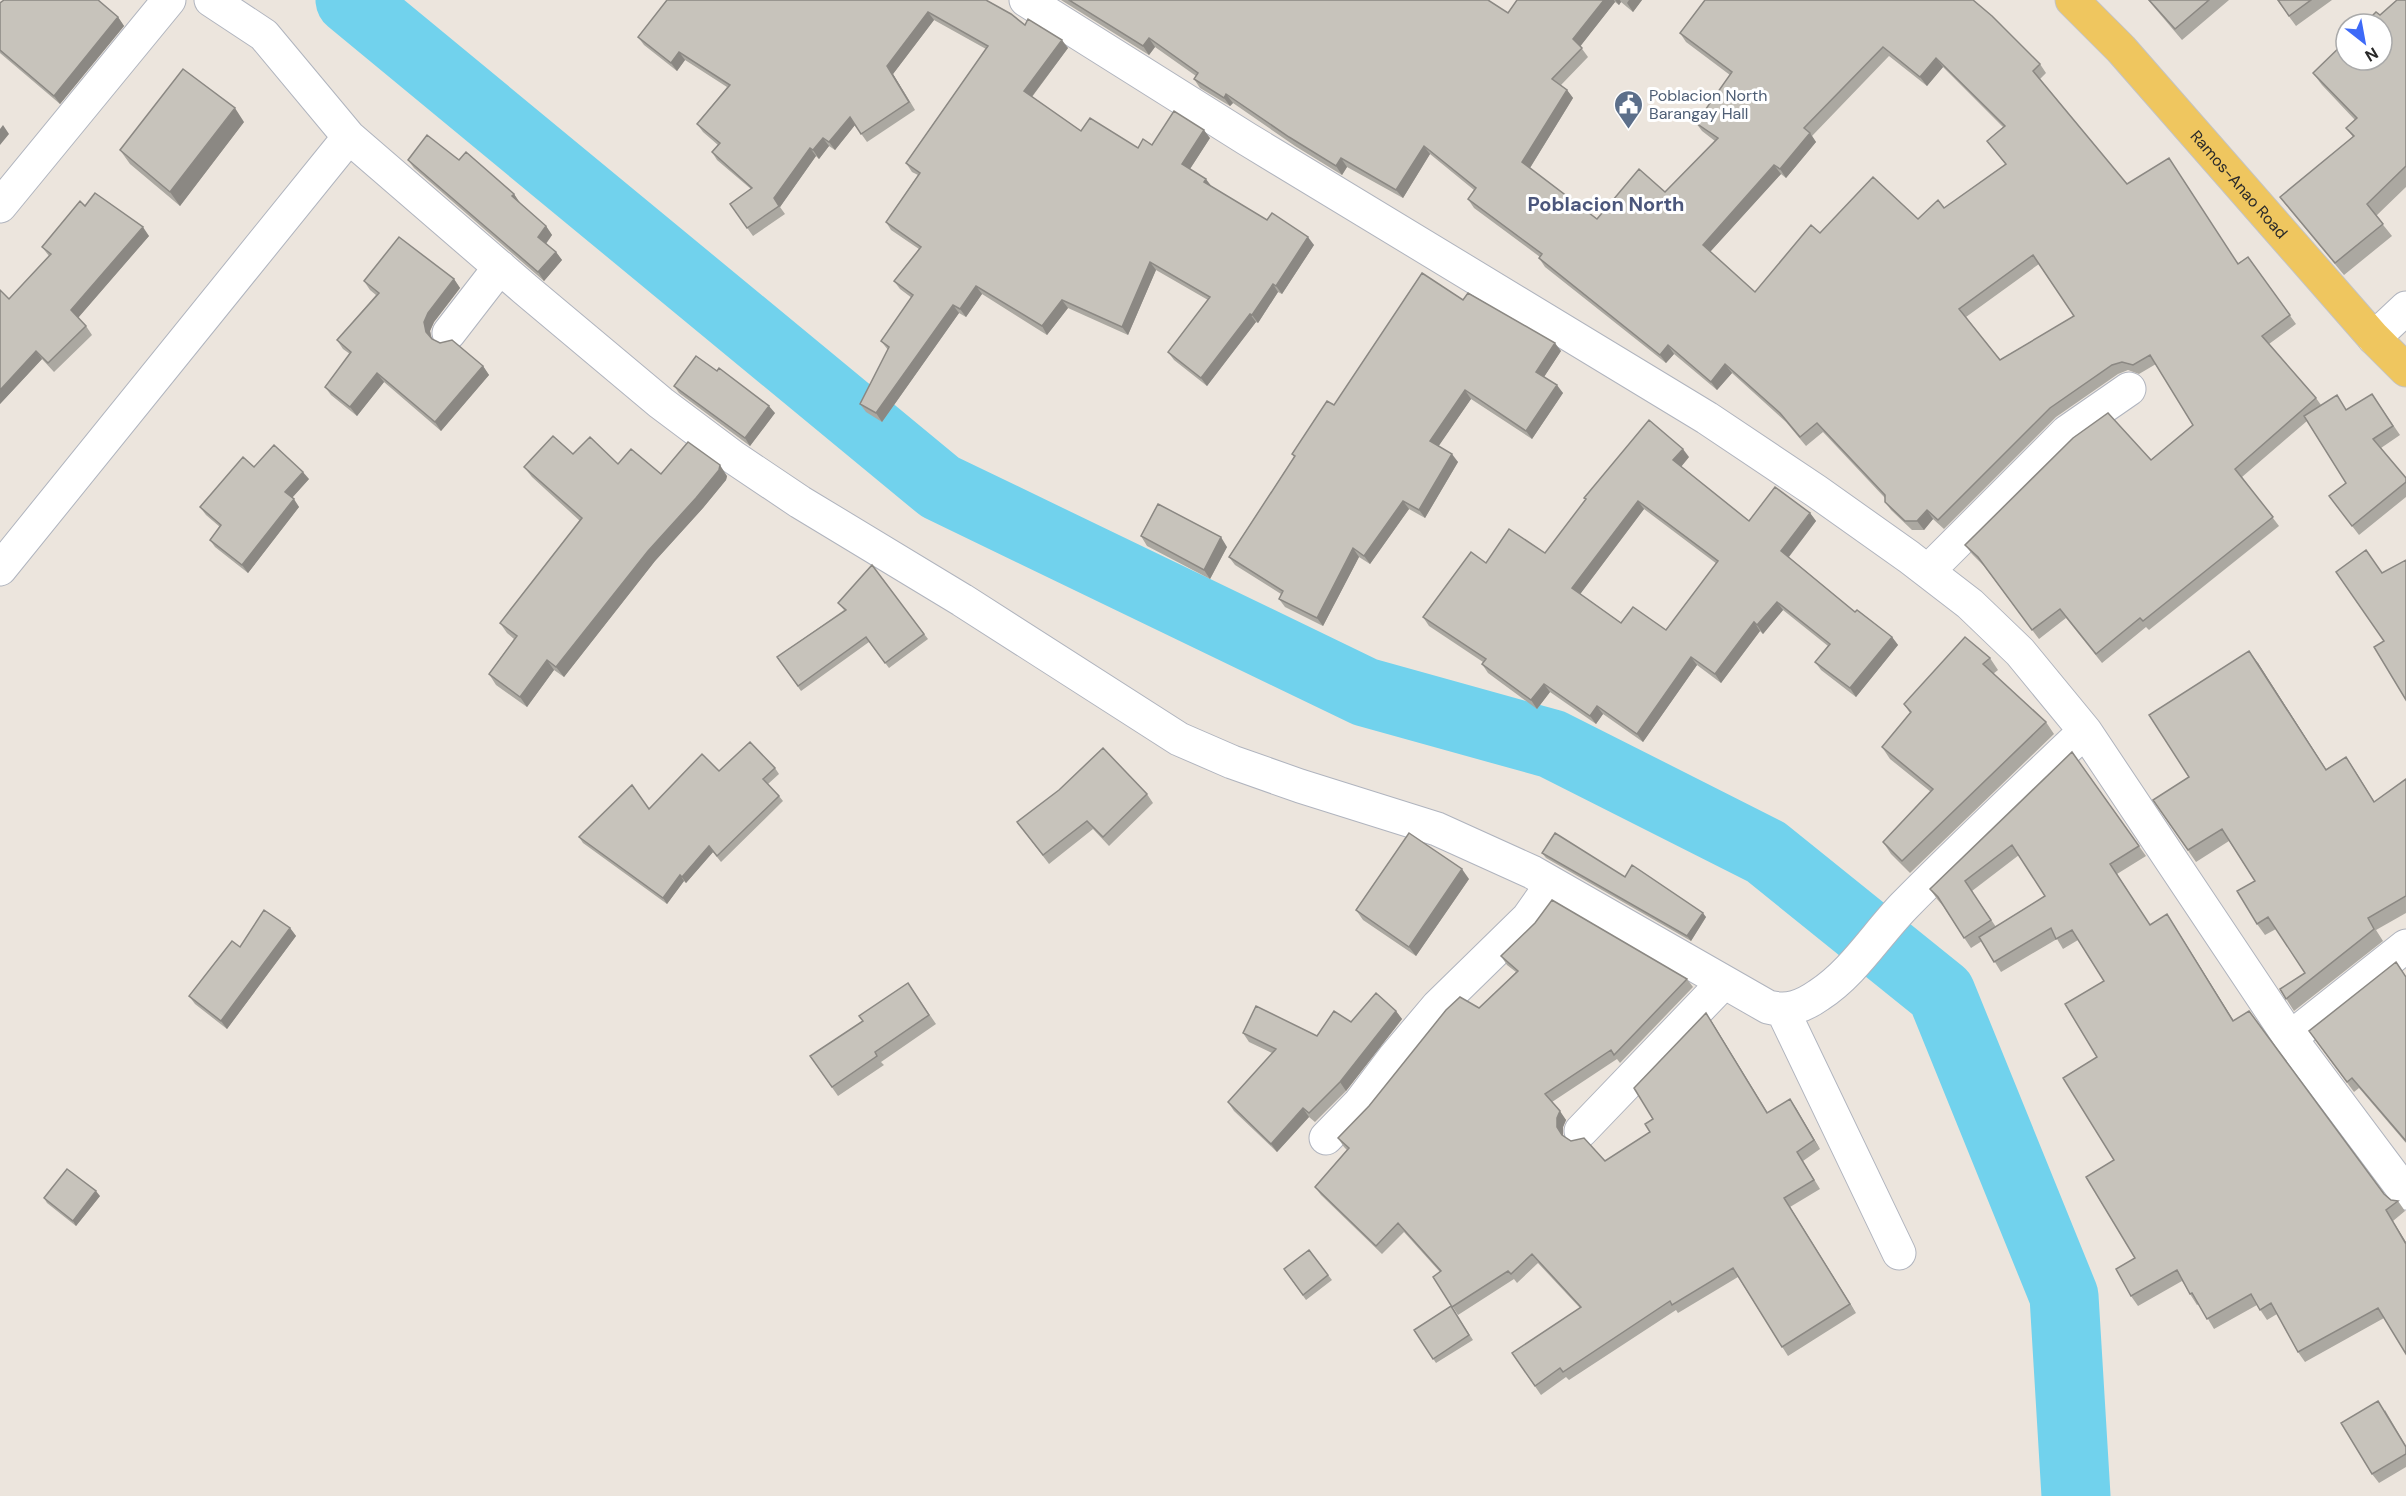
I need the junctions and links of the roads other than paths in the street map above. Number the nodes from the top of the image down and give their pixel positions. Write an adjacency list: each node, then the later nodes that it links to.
1 (169, 0): 6 (street)
2 (212, 0): 5 (street)
3 (1026, 0): 14 (street)
4 (2072, 0): 10 (main road, Ramos-Anao Road)
5 (349, 137): 7 (street); 13 (street)
6 (0, 206)
7 (500, 267): 9 (street); 16 (street)
8 (2406, 308): 10 (street)
9 (449, 333)
10 (2374, 338): 11 (main road, Ramos-Anao Road)
11 (2406, 370)
12 (2129, 389): 14 (street)
13 (0, 569)
14 (1928, 571): 15 (street)
15 (2085, 731): 19 (street); 20 (street)
16 (1552, 884): 18 (street); 22 (street)
17 (2406, 946): 20 (street)
18 (1724, 982): 19 (street); 21 (street)
19 (1783, 1011): 24 (street)
20 (2290, 1038): 23 (street)
21 (1581, 1131)
22 (1326, 1138)
23 (2406, 1193)
24 (1899, 1253)

